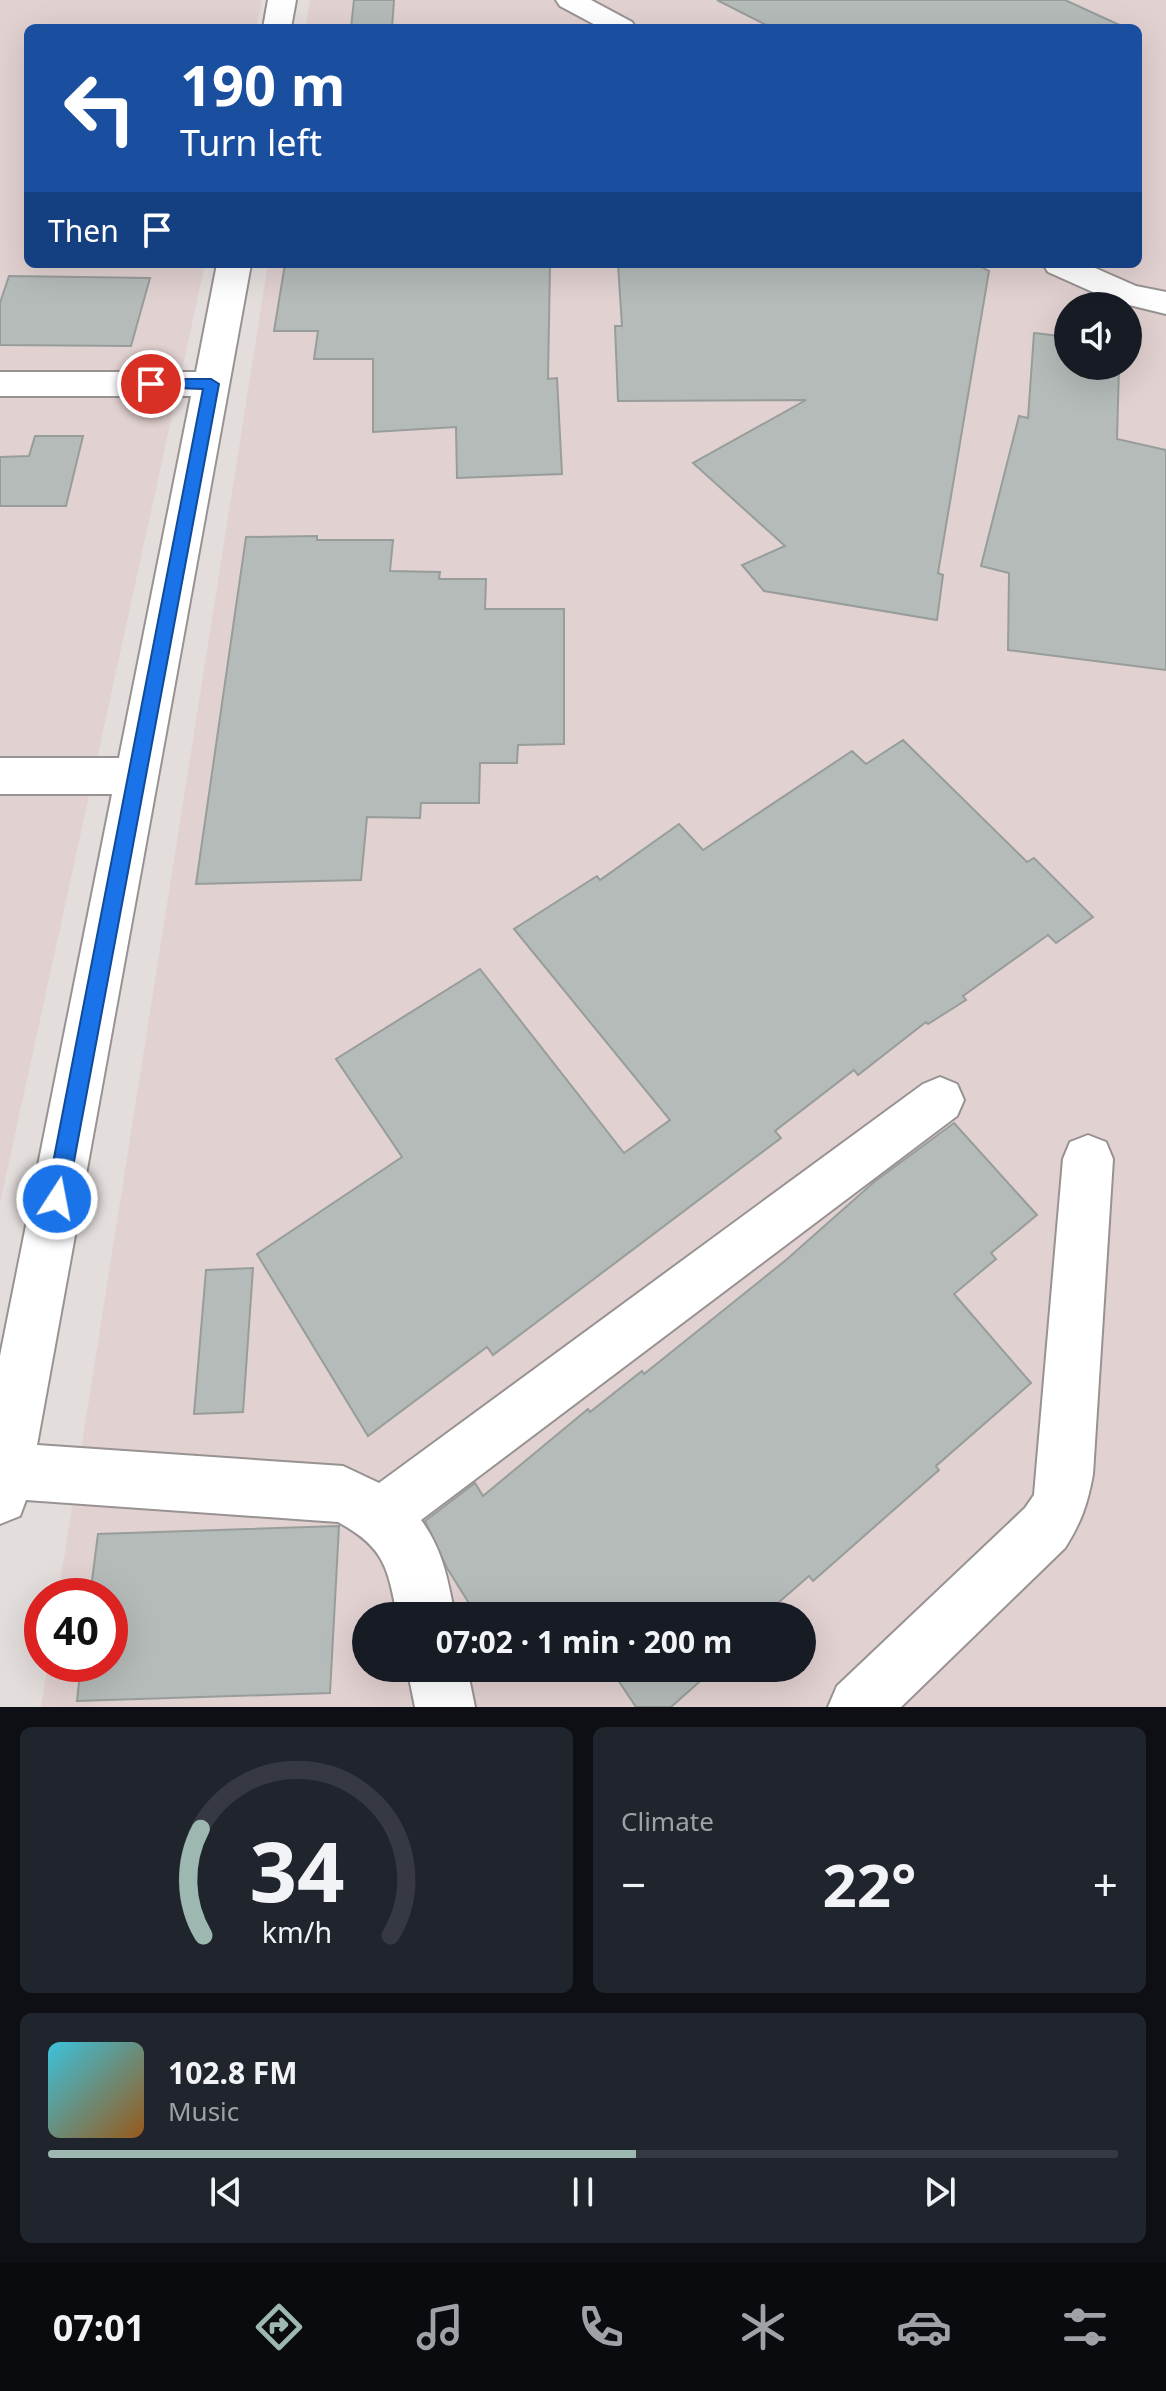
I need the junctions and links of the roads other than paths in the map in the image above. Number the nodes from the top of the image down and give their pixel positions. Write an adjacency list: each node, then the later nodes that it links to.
1 (282, 0): 3 (street)
2 (570, 0): 4 (street)
3 (278, 24)
4 (615, 24)
5 (233, 268): 9 (street)
6 (1067, 268): 7 (street)
7 (1166, 303)
8 (0, 384): 9 (street)
9 (211, 384): 11 (street)
10 (0, 776): 11 (street)
11 (137, 776): 14 (street)
12 (940, 1100): 15 (street)
13 (1088, 1159): 19 (street)
14 (2, 1484): 15 (street)
15 (382, 1515): 16 (street)
16 (423, 1602)
17 (440, 1682): 18 (street)
18 (445, 1707)
19 (858, 1707)

